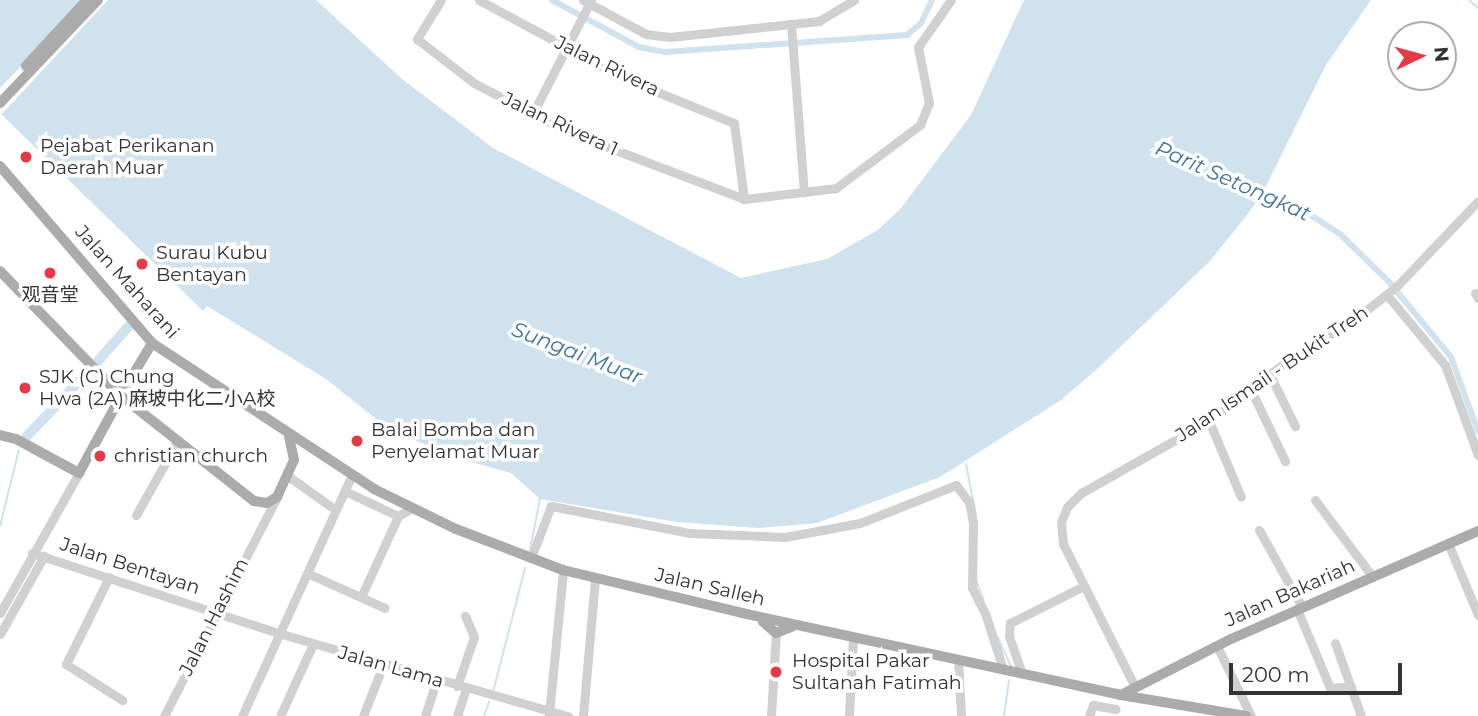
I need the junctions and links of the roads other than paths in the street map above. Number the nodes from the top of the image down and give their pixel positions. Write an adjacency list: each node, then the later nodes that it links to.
1 (87, 0): 10 (main road)
2 (98, 0): 11 (main road)
3 (441, 0): 12 (street, Jalan Rivera 1)
4 (479, 0): 9 (street, Jalan Rivera)
5 (854, 0): 8 (street)
6 (951, 0): 14 (street)
7 (587, 3): 8 (street); 9 (street)
8 (791, 29): 14 (street)
9 (566, 46): 12 (street); 15 (street, Jalan Rivera)
10 (0, 93)
11 (0, 103)
12 (533, 113): 15 (street, Jalan Rivera 1)
13 (0, 166): 19 (main road, Jalan Maharani)
14 (804, 193): 15 (street)
15 (744, 199)
16 (1478, 201): 18 (street, Jalan Ismail - Bukit Treh)
17 (0, 271): 21 (main road)
18 (1392, 290): 20 (street, Jalan Ismail - Bukit Treh); 30 (street)
19 (152, 343): 21 (main road); 26 (main road, Jalan Maharani)
20 (1270, 375): 22 (street, Jalan Ismail - Bukit Treh); 25 (street)
21 (111, 386): 23 (main road)
22 (1251, 390): 24 (street, Jalan Ismail - Bukit Treh); 32 (street)
23 (121, 396): 28 (main road); 33 (main road, Jalan Bentayan)
24 (1209, 421): 38 (street); 57 (street, Jalan Ismail - Bukit Treh)
25 (1295, 426)
26 (288, 433): 29 (main road, Jalan Maharani); 31 (main road)
27 (0, 435): 33 (main road)
28 (177, 442): 39 (main road); 43 (street)
29 (313, 451): 31 (main road); 34 (main road, Jalan Salleh)
30 (1478, 455)
31 (294, 460): 35 (main road)
32 (1285, 461)
33 (79, 473): 49 (street, Jalan Bentayan)
34 (352, 475): 36 (street); 42 (main road, Jalan Salleh)
35 (288, 476): 37 (main road); 41 (street)
36 (345, 491): 44 (street); 53 (street)
37 (277, 497): 39 (main road); 45 (street, Jalan Hashim)
38 (1241, 497)
39 (254, 500): 45 (street)
40 (1315, 500): 54 (street)
41 (330, 506)
42 (412, 508): 44 (street); 51 (main road, Jalan Salleh)
43 (136, 515)
44 (397, 516): 58 (street)
45 (266, 518): 61 (street, Jalan Hashim)
46 (1259, 530): 60 (street)
47 (1478, 531): 48 (main road, Jalan Bakariah)
48 (1448, 543): 54 (main road, Jalan Bakariah); 64 (street)
49 (32, 553): 50 (street, Jalan Bentayan); 62 (street, Jalan Bentayan)
50 (44, 556): 55 (street, Jalan Bentayan); 66 (street)
51 (531, 558): 52 (main road, Jalan Salleh); 77 (street)
52 (563, 570): 56 (main road, Jalan Salleh); 86 (street)
53 (307, 573): 58 (street); 69 (street)
54 (1372, 576): 60 (main road, Jalan Bakariah)
55 (109, 577): 61 (street, Jalan Bentayan); 85 (street)
56 (595, 578): 63 (main road, Jalan Salleh); 96 (street)
57 (1084, 586): 78 (street); 80 (street, Jalan Ismail - Bukit Treh)
58 (360, 597): 59 (street)
59 (385, 608)
60 (1299, 608): 74 (main road, Jalan Bakariah); 81 (street)
61 (216, 612): 69 (street, Jalan Lama); 89 (street, Jalan Hashim)
62 (0, 613)
63 (748, 614): 67 (main road, Jalan Salleh); 68 (main road)
64 (1478, 615)
65 (465, 616): 82 (street)
66 (3, 624): 70 (street)
67 (800, 625): 68 (main road); 71 (main road, Jalan Salleh)
68 (776, 632): 97 (street)
69 (278, 633): 73 (street, Jalan Lama); 90 (street)
70 (0, 634)
71 (853, 637): 75 (main road, Jalan Salleh); 98 (street)
72 (1335, 643): 81 (street)
73 (313, 644): 76 (street, Jalan Lama); 91 (street)
74 (1217, 646): 80 (main road, Jalan Bakariah); 101 (street)
75 (958, 660): 77 (main road, Jalan Salleh); 99 (street)
76 (383, 665): 79 (street, Jalan Lama); 92 (street)
77 (1003, 670): 78 (main road, Jalan Salleh)
78 (1022, 674): 83 (main road, Jalan Salleh)
79 (437, 680): 82 (street, Jalan Lama); 93 (street)
80 (1133, 685): 83 (main road, Jalan Bakariah); 84 (main road)
81 (1351, 686): 102 (street)
82 (461, 687): 86 (street, Jalan Lama); 94 (street)
83 (1121, 695): 84 (main road, Jalan Salleh); 87 (street)
84 (1145, 699): 88 (main road)
85 (122, 700)
86 (549, 713): 95 (street, Jalan Lama)
87 (1115, 713): 100 (street)
88 (1226, 714): 101 (main road)
89 (164, 716)
90 (242, 716)
91 (280, 716)
92 (363, 716)
93 (425, 716)
94 (457, 716)
95 (568, 716)
96 (583, 716)
97 (771, 716)
98 (849, 716)
99 (961, 716)
100 (1089, 716)
101 (1249, 716)
102 (1361, 716)

